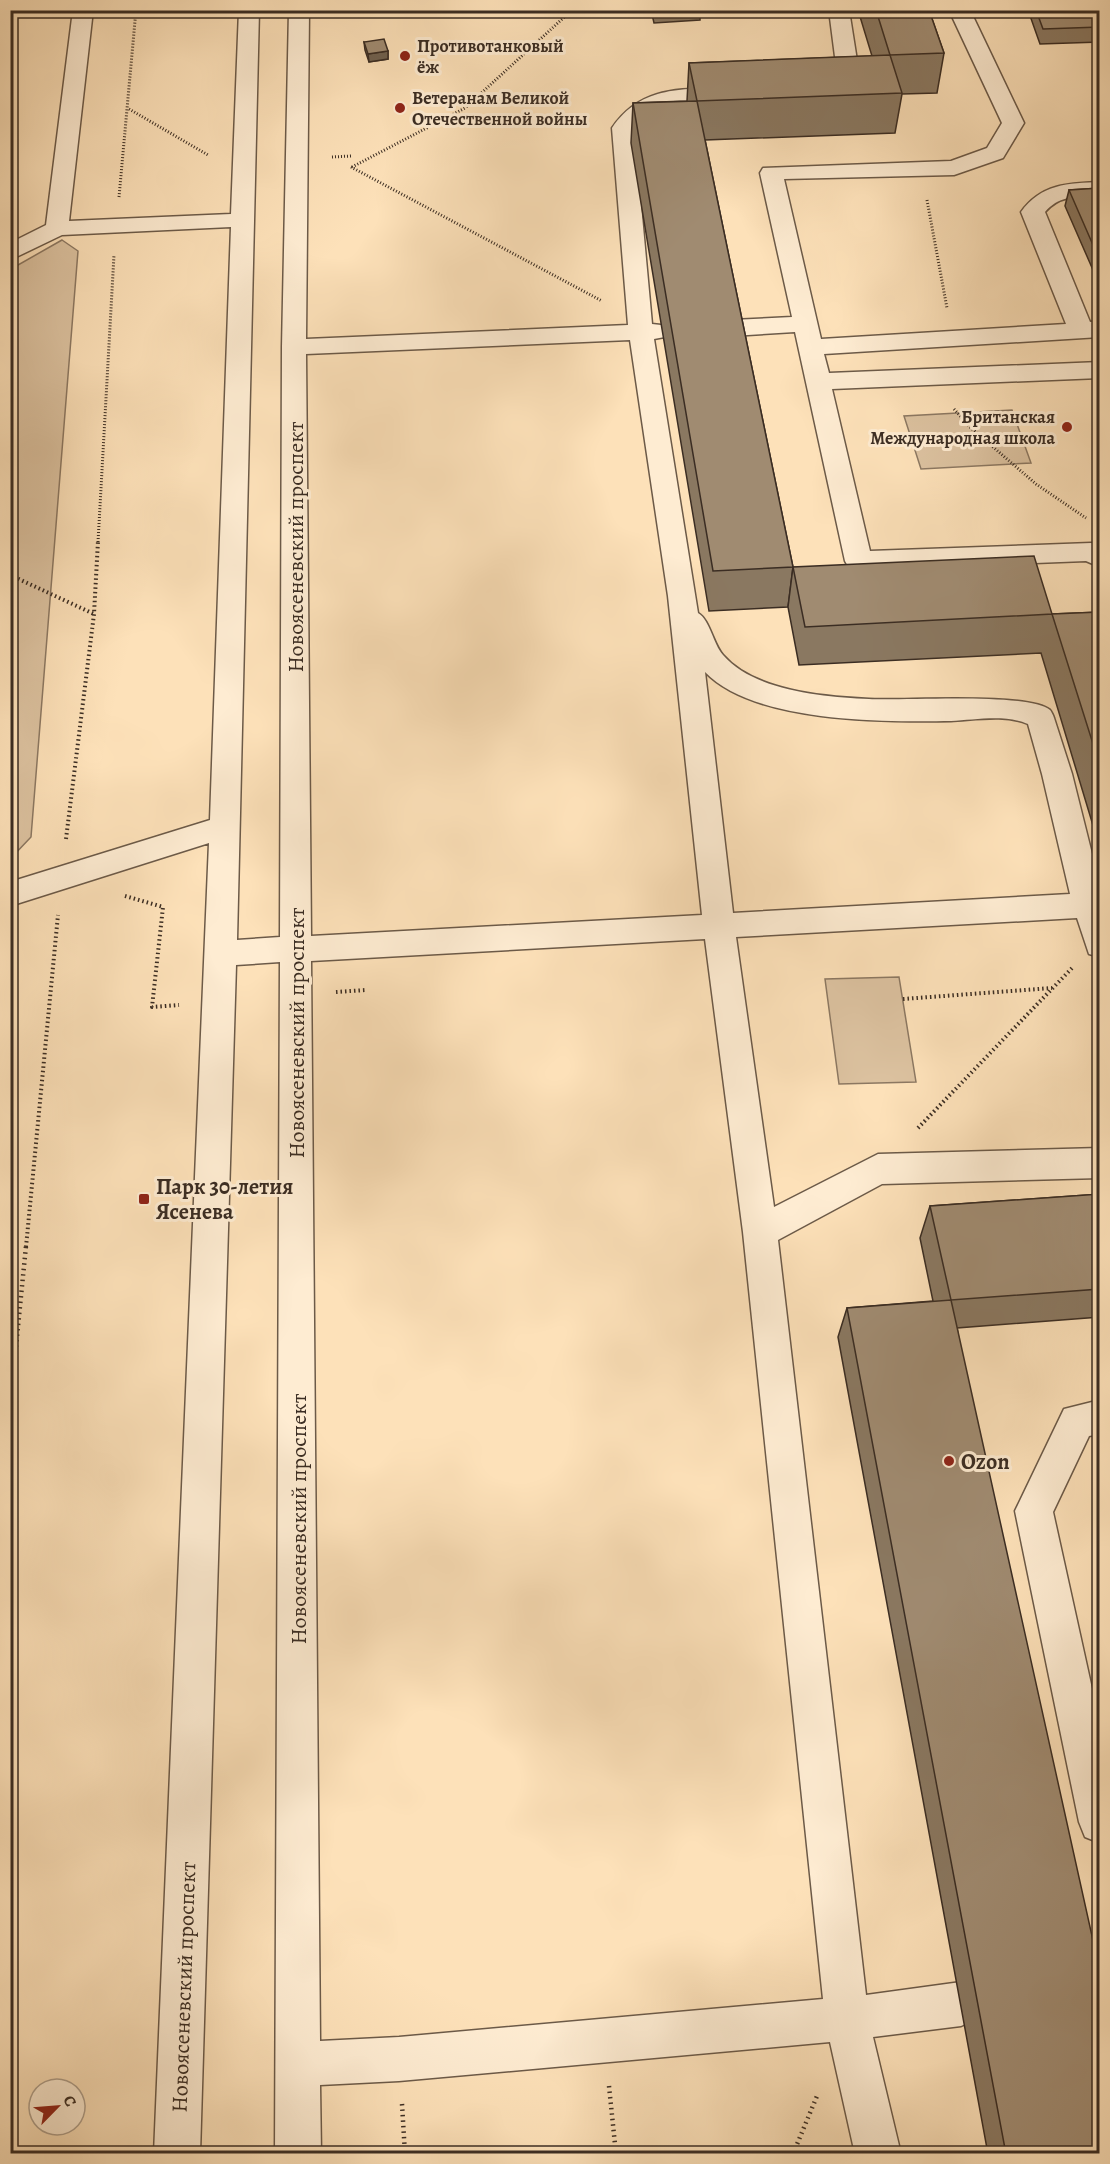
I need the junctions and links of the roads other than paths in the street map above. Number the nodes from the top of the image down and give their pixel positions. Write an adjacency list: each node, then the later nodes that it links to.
1 (83, 10): 11 (street)
2 (249, 10): 6 (street, Новоясеневский проспект)
3 (299, 10): 6 (street, Новоясеневский проспект)
4 (839, 10): 7 (street)
5 (959, 10): 16 (street)
6 (274, 87): 10 (street, Новоясеневский проспект); 17 (street, Новоясеневский проспект)
7 (815, 88)
8 (756, 92): 13 (street)
9 (1100, 189): 15 (street)
10 (243, 220): 11 (street); 22 (street, Новоясеневский проспект)
11 (57, 228): 12 (street)
12 (10, 253)
13 (648, 328): 17 (street); 21 (street)
14 (732, 328): 16 (street)
15 (1090, 330): 16 (street)
16 (807, 336): 19 (street)
17 (294, 347): 27 (street, Новоясеневский проспект)
18 (1100, 370): 19 (street)
19 (818, 382): 20 (street)
20 (1100, 558)
21 (682, 596): 24 (street); 25 (street)
22 (224, 828): 23 (street); 28 (street, Новоясеневский проспект)
23 (10, 894)
24 (1093, 904): 25 (street); 26 (street)
25 (719, 926): 27 (street); 30 (street)
26 (1099, 943)
27 (296, 950): 28 (street); 35 (street, Новоясеневский проспект)
28 (221, 953): 36 (street, Новоясеневский проспект)
29 (1100, 1163): 30 (street)
30 (760, 1232): 34 (street)
31 (1100, 1417): 32 (street)
32 (1098, 1803)
33 (961, 2004): 34 (street)
34 (848, 2019): 35 (street); 38 (street)
35 (299, 2064): 37 (street, Новоясеневский проспект)
36 (177, 2154)
37 (298, 2154)
38 (878, 2154)

